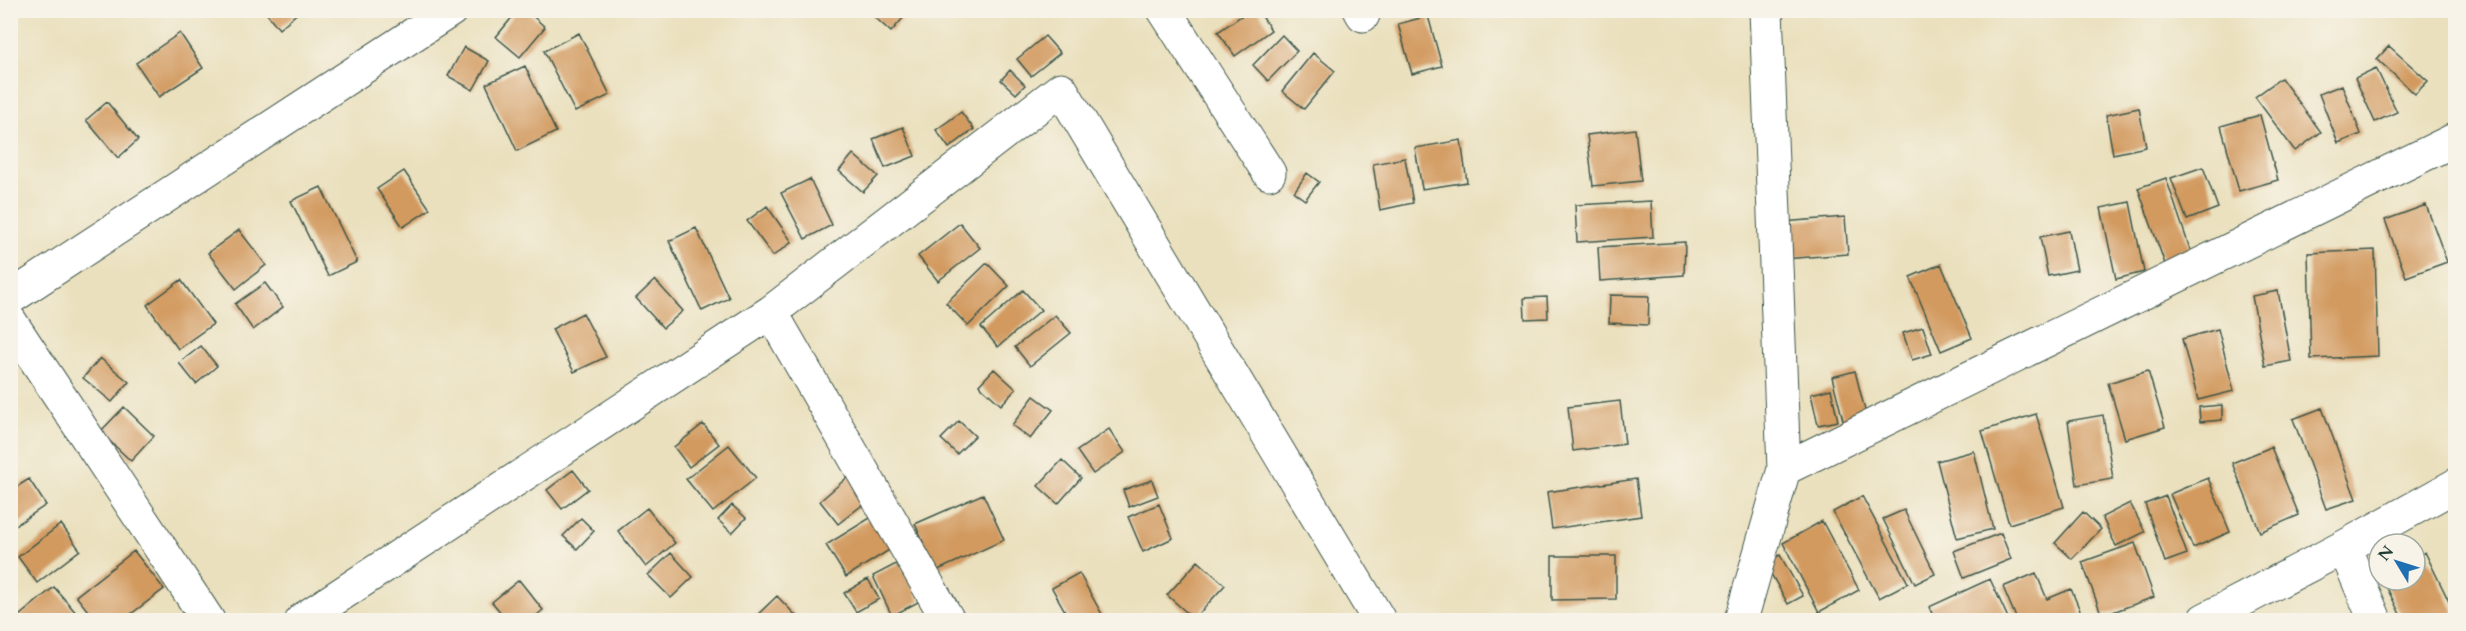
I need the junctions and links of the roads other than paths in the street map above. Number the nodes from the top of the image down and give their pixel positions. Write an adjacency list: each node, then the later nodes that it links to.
1 (451, 10): 6 (street)
2 (1164, 10): 5 (street)
3 (1766, 10): 9 (street)
4 (2456, 139): 9 (street)
5 (1269, 173)
6 (10, 298)
7 (771, 312): 13 (street); 14 (street); 15 (street)
8 (10, 321): 12 (street)
9 (1784, 469): 16 (street)
10 (2456, 485): 11 (street)
11 (2344, 547): 17 (street); 18 (street)
12 (208, 621)
13 (302, 621)
14 (948, 621)
15 (1379, 621)
16 (1741, 621)
17 (2204, 621)
18 (2375, 621)

